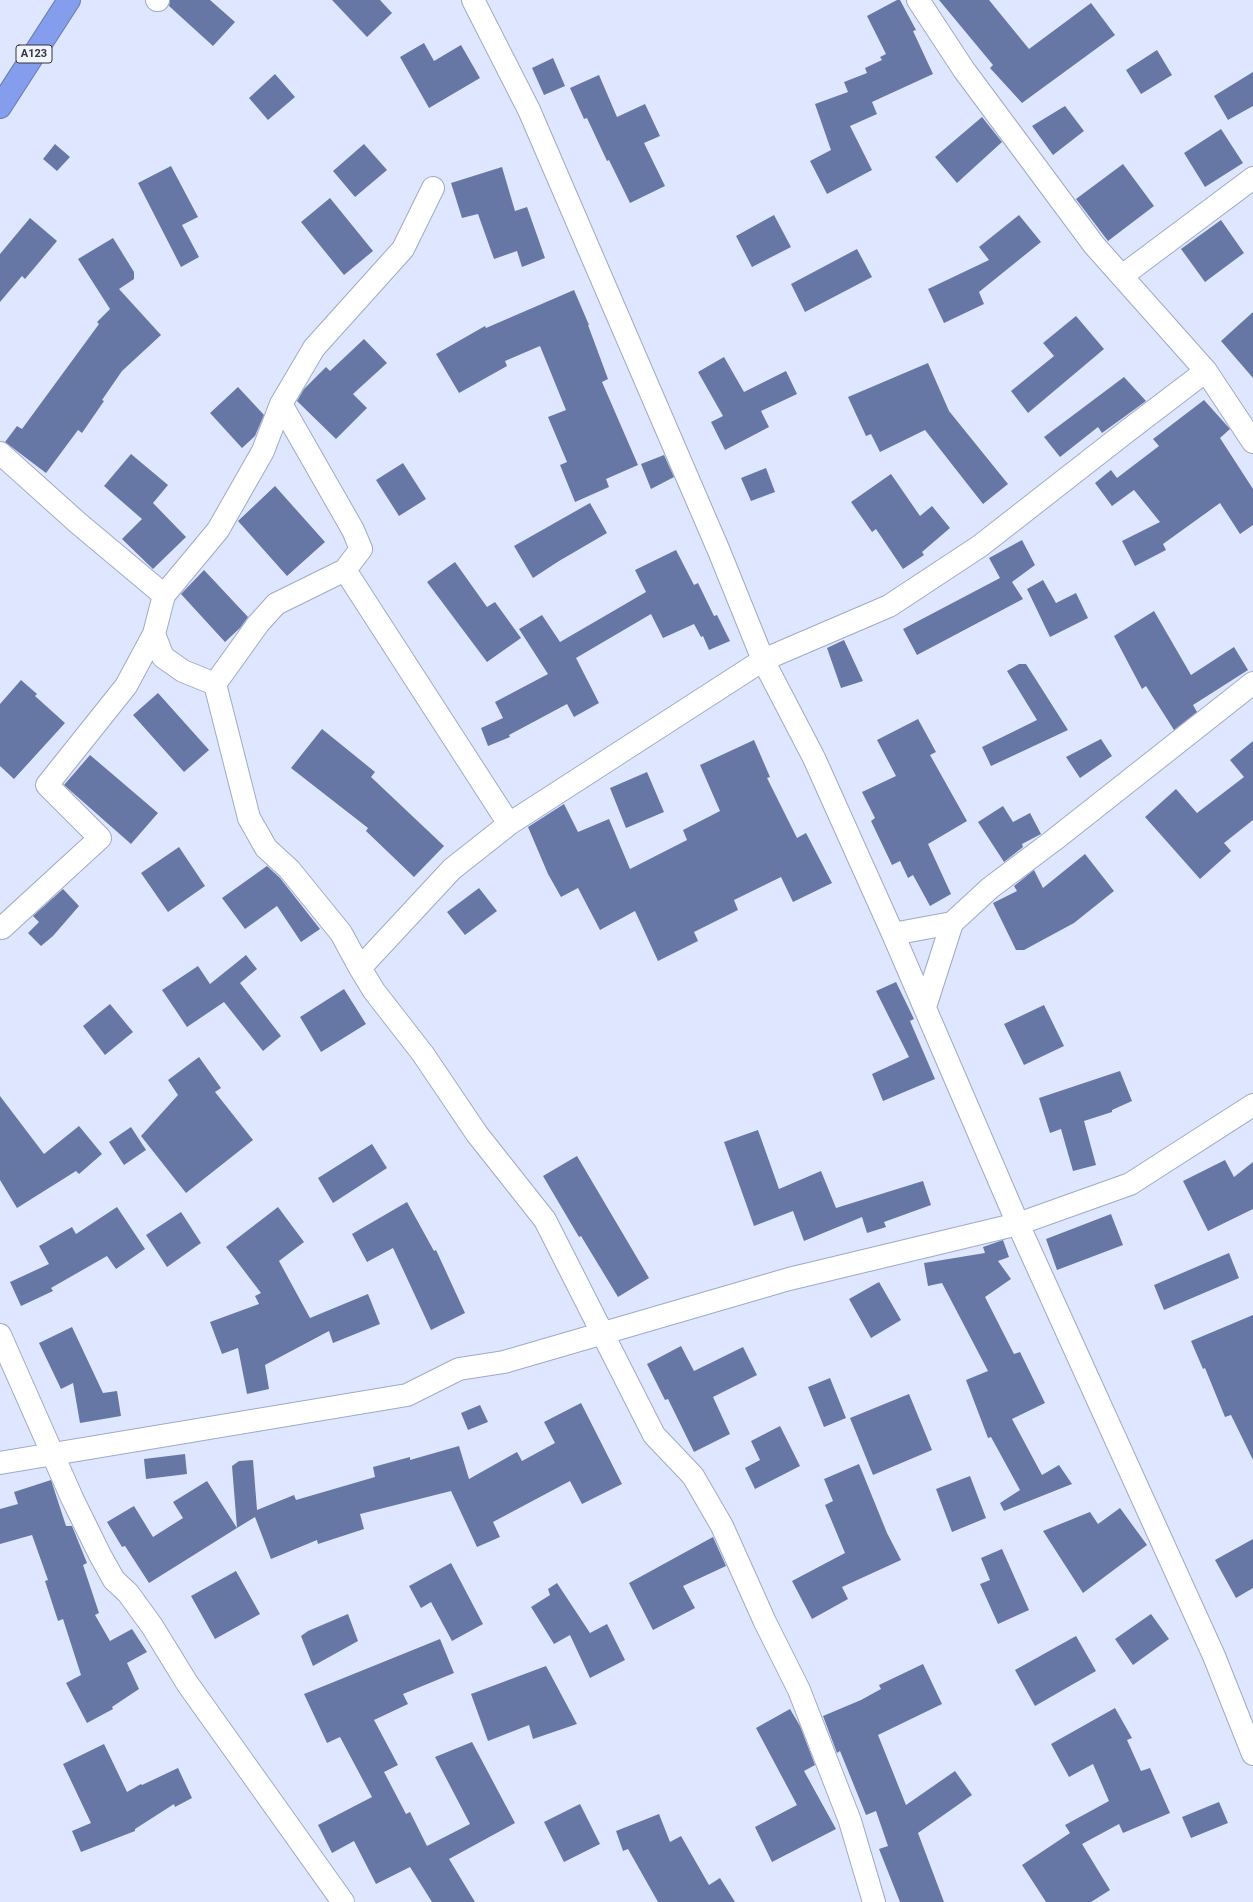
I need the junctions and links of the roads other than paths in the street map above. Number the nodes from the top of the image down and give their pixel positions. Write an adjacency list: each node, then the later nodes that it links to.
1 (69, 0): 4 (highway, A123)
2 (473, 0): 15 (street)
3 (918, 0): 7 (street)
4 (0, 107)
5 (1253, 178): 7 (street)
6 (434, 188): 9 (street)
7 (1122, 276): 8 (street)
8 (1206, 371): 10 (street); 15 (street)
9 (281, 404): 12 (street); 13 (street)
10 (1253, 442)
11 (0, 453): 13 (street)
12 (345, 570): 17 (street); 18 (street)
13 (164, 595): 14 (street)
14 (154, 634): 17 (street); 20 (street)
15 (763, 660): 18 (street); 21 (street)
16 (1253, 683): 19 (street)
17 (215, 684): 22 (street)
18 (509, 824): 22 (street)
19 (952, 924): 21 (street); 23 (street)
20 (0, 926)
21 (893, 934): 23 (street)
22 (360, 968): 26 (street)
23 (925, 1007): 25 (street)
24 (1253, 1105): 25 (street)
25 (1018, 1224): 26 (street); 30 (street)
26 (603, 1333): 28 (street); 32 (street)
27 (0, 1335): 28 (street)
28 (52, 1454): 29 (street); 31 (street)
29 (0, 1463)
30 (1253, 1754)
31 (343, 1902)
32 (874, 1902)

